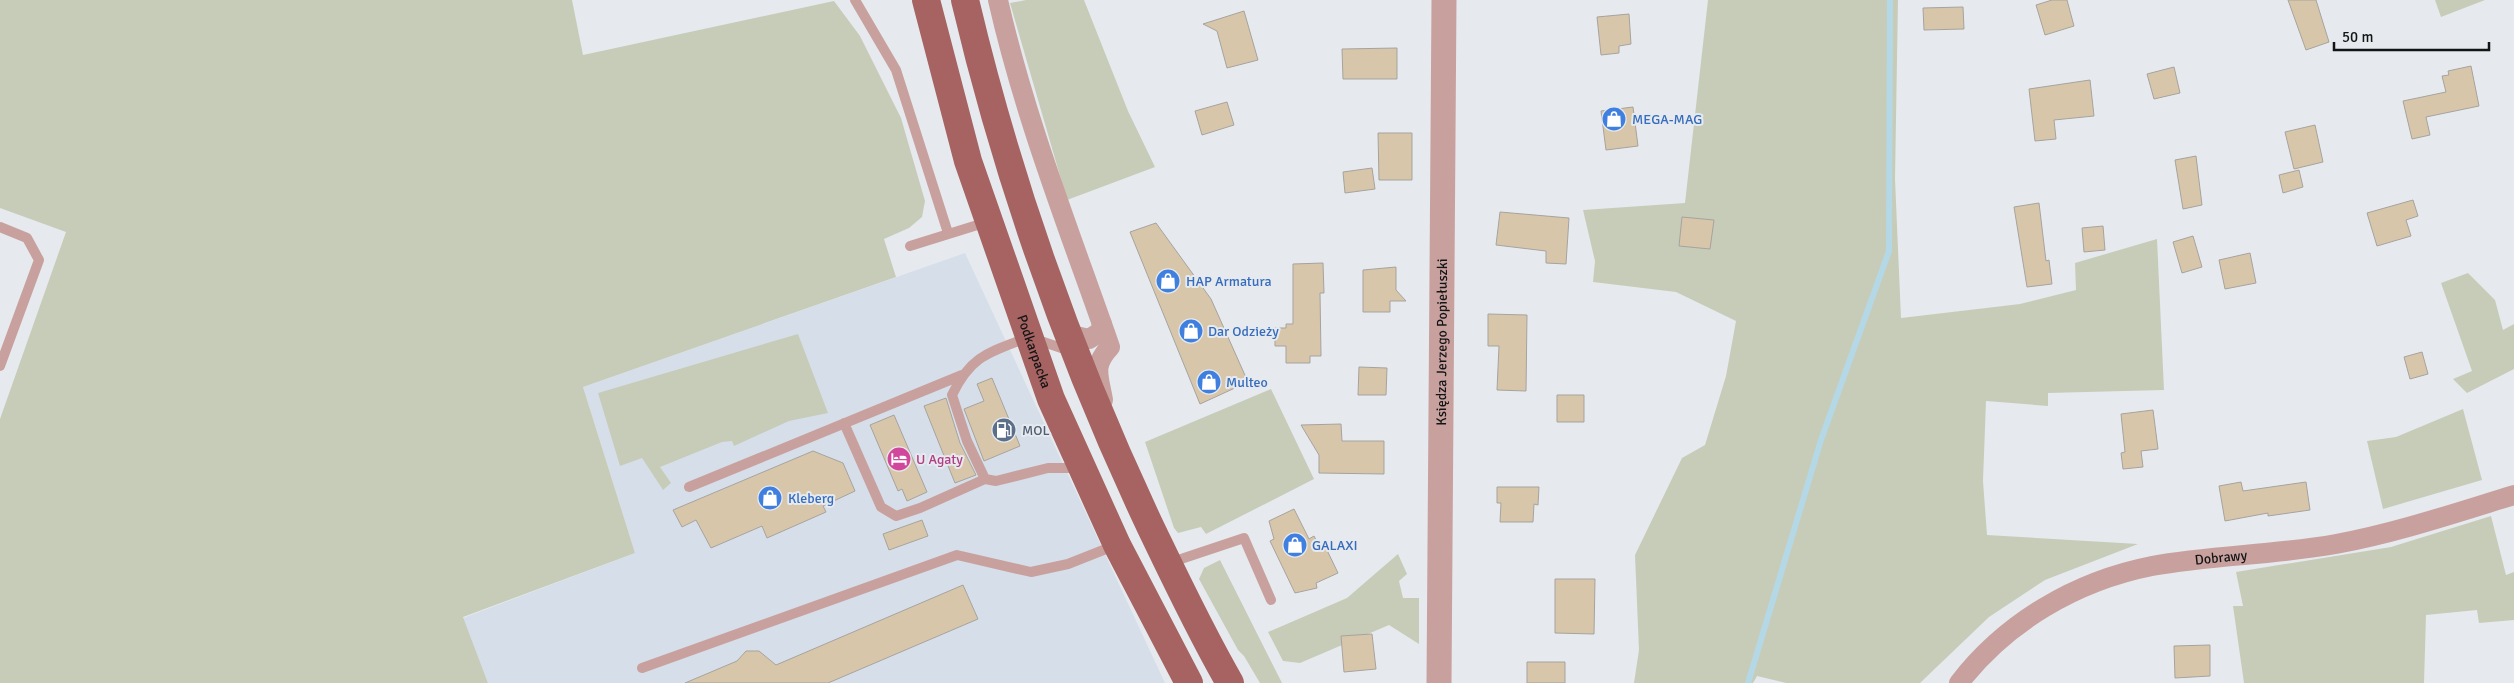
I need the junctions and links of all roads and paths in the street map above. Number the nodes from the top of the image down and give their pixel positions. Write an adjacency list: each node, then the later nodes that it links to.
1 (855, 0): 8 (lane)
2 (926, 0): 6 (main road, Podkarpacka)
3 (965, 0): 12 (main road)
4 (998, 0): 10 (street)
5 (1444, 0): 27 (street, Księdza Jerzego Popiełuszki)
6 (988, 221): 8 (lane); 11 (main road, Podkarpacka)
7 (0, 227): 13 (lane)
8 (948, 234): 9 (lane)
9 (910, 246)
10 (1102, 324): 12 (street); 16 (street)
11 (1029, 337): 12 (lane); 14 (lane); 17 (main road, Podkarpacka)
12 (1072, 341): 16 (main road)
13 (0, 366)
14 (962, 375): 15 (lane); 18 (lane)
15 (844, 423): 18 (lane); 19 (lane)
16 (1107, 430): 22 (main road)
17 (1080, 468): 18 (lane); 21 (main road, Podkarpacka)
18 (985, 479)
19 (689, 487)
20 (2514, 495): 28 (street, Dobrawy)
21 (1117, 545): 24 (lane); 25 (main road, Podkarpacka)
22 (1168, 563): 23 (lane); 26 (main road)
23 (1271, 600)
24 (642, 668)
25 (1189, 683)
26 (1230, 683)
27 (1439, 683)
28 (1959, 683)

